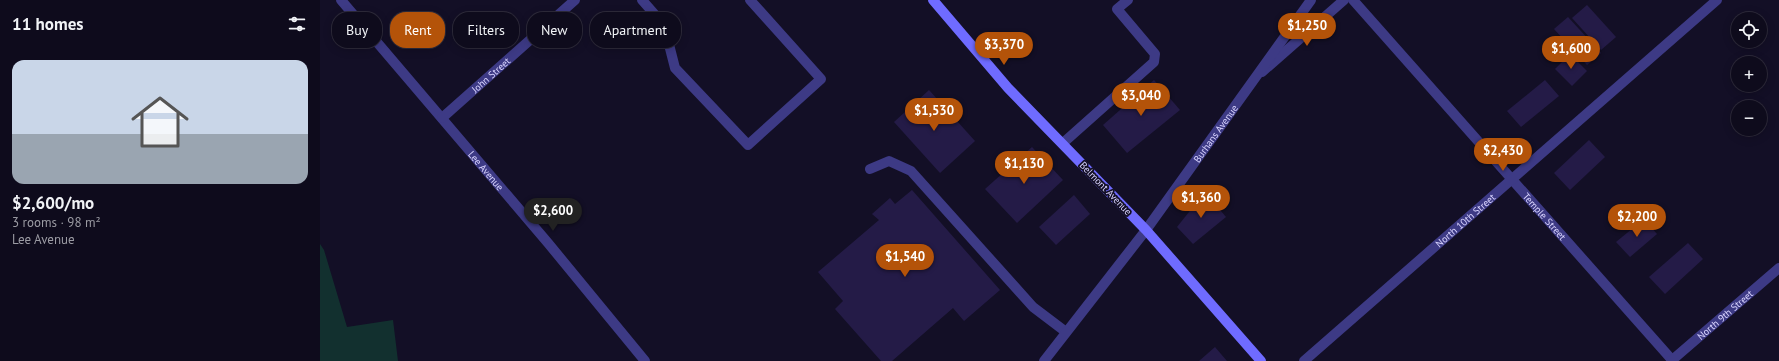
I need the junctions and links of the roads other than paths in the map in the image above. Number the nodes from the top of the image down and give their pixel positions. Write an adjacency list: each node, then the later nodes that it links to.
1 (341, 0): 12 (street, Lee Avenue)
2 (575, 0): 12 (street, John Street)
3 (642, 0): 4 (street)
4 (750, 0)
5 (933, 0): 13 (main road, Belmont Avenue)
6 (1128, 0): 13 (street)
7 (1311, 0): 11 (street, Burhans Avenue)
8 (1344, 0): 11 (street)
9 (1353, 0): 15 (street, Temple Street)
10 (1716, 0): 15 (street, North 10th Street)
11 (1256, 77): 16 (street, Burhans Avenue)
12 (442, 118): 19 (street, Lee Avenue)
13 (1063, 143): 16 (main road, Belmont Avenue)
14 (870, 169): 18 (street)
15 (1512, 179): 22 (street, North 10th Street); 23 (street, Temple Street)
16 (1146, 230): 18 (street, Burhans Avenue); 21 (main road, Belmont Avenue)
17 (1779, 268): 23 (street, North 9th Street)
18 (1066, 332): 20 (street, Burhans Avenue)
19 (645, 361)
20 (1044, 361)
21 (1261, 361)
22 (1304, 361)
23 (1672, 361)

